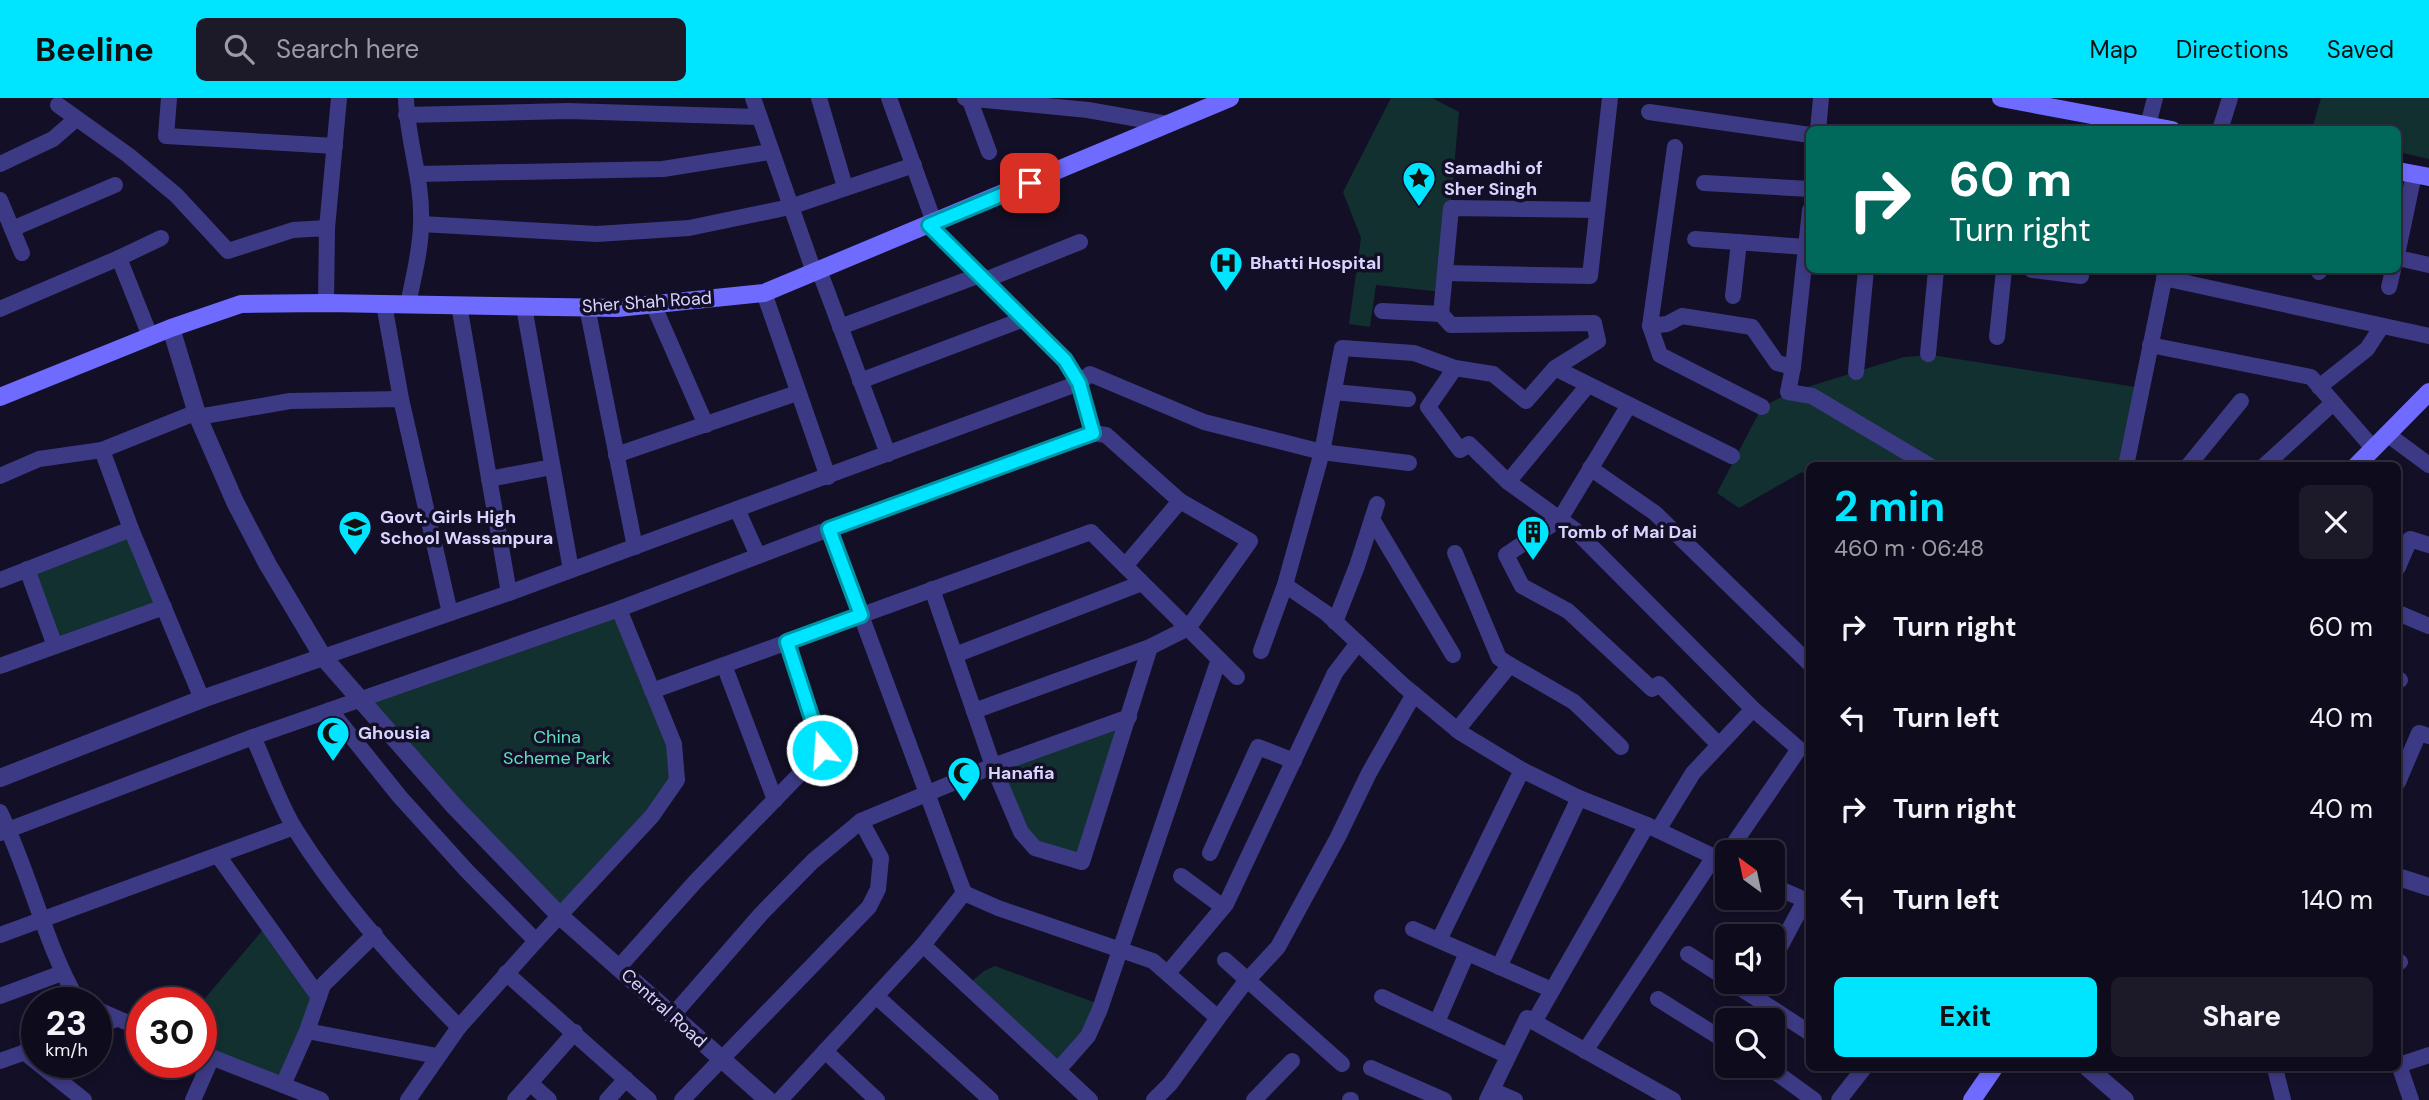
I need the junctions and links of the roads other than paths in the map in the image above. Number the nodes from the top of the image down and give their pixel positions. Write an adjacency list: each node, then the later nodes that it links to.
1 (169, 98): 25 (street)
2 (339, 98): 25 (street)
3 (752, 98): 17 (street)
4 (819, 98): 35 (street)
5 (890, 98): 30 (street)
6 (967, 98): 19 (street); 28 (street)
7 (1230, 98): 19 (main road, Sher Shah Road)
8 (1610, 98): 39 (street)
9 (1821, 98): 21 (street)
10 (2001, 98): 14 (main road)
11 (2155, 98): 20 (street)
12 (2230, 98): 23 (street)
13 (58, 105): 18 (street)
14 (2076, 105): 20 (main road)
15 (406, 106): 17 (street); 31 (street)
16 (1649, 112): 24 (street)
17 (758, 117): 27 (street)
18 (76, 119): 29 (street); 42 (street)
19 (1167, 124): 40 (main road, Sher Shah Road)
20 (2148, 125): 22 (main road)
21 (1818, 126)
22 (2153, 126)
23 (2221, 126)
24 (1806, 134)
25 (335, 146): 42 (street)
26 (1675, 147): 78 (street)
27 (770, 152): 31 (street); 38 (street)
28 (989, 152)
29 (0, 164)
30 (914, 165): 35 (street); 40 (street)
31 (418, 174): 41 (street)
32 (2413, 174): 44 (street)
33 (1704, 183): 36 (street)
34 (116, 185): 43 (street)
35 (845, 187): 38 (street)
36 (1806, 189)
37 (0, 200): 43 (street)
38 (790, 207): 41 (street); 54 (street)
39 (1597, 210): 55 (street); 55 (street)
40 (932, 223): 54 (main road, Sher Shah Road); 63 (street)
41 (421, 224): 70 (street)
42 (327, 228): 67 (street)
43 (12, 229): 50 (street)
44 (2401, 235)
45 (162, 238): 51 (street)
46 (1695, 239): 48 (street)
47 (1080, 242): 63 (street)
48 (1739, 242): 49 (street); 66 (street)
49 (1806, 247): 87 (street)
50 (22, 253)
51 (119, 258): 74 (street); 82 (street)
52 (2401, 259): 53 (street)
53 (2429, 265)
54 (816, 271): 65 (main road, Sher Shah Road); 80 (street)
55 (1445, 272): 76 (street)
56 (1866, 273): 90 (street)
57 (1936, 273): 86 (street)
58 (2004, 273): 84 (street)
59 (2056, 273): 62 (street)
60 (2392, 273): 64 (street)
61 (2165, 274): 79 (street); 85 (street)
62 (2081, 276)
63 (983, 278): 77 (street); 80 (street)
64 (2389, 287)
65 (764, 293): 69 (main road, Sher Shah Road); 97 (street)
66 (1733, 296)
67 (326, 303): 68 (main road, Sher Shah Road); 81 (main road, Sher Shah Road)
68 (384, 304): 70 (main road, Sher Shah Road); 99 (street)
69 (653, 304): 73 (main road, Sher Shah Road); 106 (street)
70 (408, 305): 71 (main road, Sher Shah Road)
71 (459, 305): 72 (main road, Sher Shah Road); 126 (street)
72 (524, 307): 73 (main road, Sher Shah Road); 122 (street)
73 (587, 307): 113 (street)
74 (0, 309)
75 (1382, 311): 76 (street)
76 (1441, 314): 89 (street)
77 (1024, 318): 91 (street); 92 (street)
78 (1650, 326): 87 (street); 104 (street)
79 (2382, 326): 83 (street); 93 (street)
80 (840, 327): 91 (street)
81 (171, 328): 82 (main road, Sher Shah Road); 105 (street, Central Road)
82 (150, 336): 98 (main road, Sher Shah Road)
83 (2429, 336)
84 (1997, 337)
85 (2150, 345): 93 (street); 116 (street)
86 (1928, 354)
87 (1793, 367): 115 (street)
88 (1455, 368): 89 (street); 95 (street); 127 (street)
89 (1555, 368): 103 (street)
90 (1856, 372)
91 (860, 381): 112 (street)
92 (1079, 383): 107 (street); 111 (street); 112 (street)
93 (2319, 387): 102 (street)
94 (1584, 390): 127 (street)
95 (1334, 392): 100 (street); 111 (street)
96 (2429, 392): 108 (main road)
97 (797, 393): 106 (street); 125 (street)
98 (0, 397)
99 (401, 399): 105 (street); 148 (street)
100 (1408, 399)
101 (2241, 401): 117 (street)
102 (2333, 403): 109 (street); 118 (street)
103 (1629, 405): 114 (street); 123 (street)
104 (1762, 407)
105 (197, 414): 110 (street); 161 (street, Central Road)
106 (706, 425): 113 (street)
107 (1093, 433): 128 (street); 132 (street)
108 (2387, 434): 109 (main road); 121 (street)
109 (2373, 448): 119 (main road)
110 (102, 450): 124 (street); 131 (street)
111 (1322, 452): 120 (street); 143 (street)
112 (888, 454): 125 (street)
113 (617, 455): 134 (street)
114 (1732, 456)
115 (1923, 462)
116 (2128, 462)
117 (2191, 462)
118 (2268, 462)
119 (2360, 462)
120 (1409, 463)
121 (2429, 465)
122 (552, 467): 126 (street); 140 (street)
123 (1590, 468): 130 (street); 163 (street)
124 (0, 476)
125 (828, 477): 129 (street)
126 (488, 479): 145 (street)
127 (1508, 482): 130 (street)
128 (1180, 501): 138 (street); 152 (street)
129 (737, 509): 134 (street); 136 (street)
130 (1560, 519): 172 (street); 179 (street)
131 (131, 529): 139 (street); 146 (street)
132 (829, 529): 136 (street); 150 (street)
133 (2429, 545): 137 (street)
134 (635, 547): 140 (street)
135 (1455, 553): 165 (street)
136 (758, 556): 147 (street)
137 (2401, 560)
138 (1125, 566): 142 (street); 144 (street)
139 (27, 569): 141 (street); 156 (street)
140 (571, 570): 145 (street)
141 (0, 580)
142 (1142, 583): 152 (street); 160 (street)
143 (1286, 585): 151 (street); 158 (street)
144 (932, 589): 150 (street); 160 (street)
145 (509, 593): 148 (street)
146 (164, 607): 156 (street); 170 (street)
147 (619, 609): 168 (street); 171 (street)
148 (450, 613): 161 (street)
149 (2401, 614): 153 (street)
150 (861, 615): 154 (street); 186 (street)
151 (1335, 622): 155 (street); 159 (street)
152 (1189, 626): 157 (street); 162 (street)
153 (2429, 626)
154 (787, 642): 164 (street); 188 (street)
155 (1358, 643): 169 (street); 181 (street)
156 (55, 646): 166 (street)
157 (1150, 647): 174 (street); 175 (street)
158 (1261, 651)
159 (1453, 655)
160 (955, 656): 174 (street)
161 (323, 657): 170 (street); 171 (street, Central Road)
162 (1219, 659): 167 (street); 216 (street)
163 (1806, 660)
164 (724, 665): 168 (street); 188 (street)
165 (1510, 665): 176 (street); 180 (street)
166 (0, 666)
167 (1237, 677)
168 (652, 691): 207 (street)
169 (1414, 694): 176 (street); 226 (street)
170 (202, 699): 185 (street)
171 (360, 699): 173 (street); 207 (street, Central Road)
172 (1753, 709): 179 (street); 194 (street)
173 (330, 710): 178 (street); 214 (street)
174 (974, 711): 182 (street)
175 (1129, 717): 182 (street); 182 (street)
176 (1457, 730): 183 (street)
177 (2429, 736): 184 (street)
178 (253, 737): 191 (street); 193 (street)
179 (1719, 745): 192 (street)
180 (1622, 747)
181 (1294, 761): 195 (street); 206 (street)
182 (993, 766): 186 (street)
183 (1522, 770): 187 (street); 213 (street)
184 (2401, 775)
185 (0, 778)
186 (928, 793): 190 (street); 203 (street)
187 (1579, 798): 192 (street); 221 (street)
188 (775, 800): 220 (street)
189 (0, 812): 193 (street)
190 (861, 821): 235 (street); 255 (street)
191 (294, 827): 197 (street); 210 (street)
192 (1652, 828): 196 (street); 228 (street)
193 (4, 831): 208 (street)
194 (1736, 840)
195 (1210, 853)
196 (1715, 853)
197 (219, 857): 208 (street); 232 (street)
198 (1715, 869): 249 (street)
199 (1181, 876): 206 (street)
200 (2401, 878): 201 (street)
201 (2429, 887)
202 (1785, 891): 204 (street)
203 (964, 893): 215 (street); 216 (street)
204 (1806, 901)
205 (1806, 903): 212 (street)
206 (1223, 907): 225 (street)
207 (560, 916): 214 (street); 220 (street, Central Road)
208 (44, 920): 211 (street); 223 (street)
209 (1413, 929): 213 (street)
210 (375, 934): 232 (street); 243 (street)
211 (0, 935)
212 (1785, 939)
213 (1439, 940): 217 (street)
214 (536, 941): 224 (street)
215 (923, 945): 231 (street); 261 (street)
216 (1122, 950): 225 (street); 261 (street)
217 (1467, 953): 221 (street); 240 (street)
218 (1688, 954): 222 (street)
219 (1225, 960): 226 (street)
220 (619, 967): 235 (street, Central Road)
221 (1499, 967): 228 (street)
222 (1715, 972)
223 (62, 973): 227 (street); 230 (street)
224 (506, 973): 243 (street); 246 (street)
225 (1168, 974): 237 (street)
226 (1247, 981): 237 (street); 259 (street)
227 (70, 987)
228 (1552, 990): 241 (street)
229 (1749, 994): 244 (street)
230 (0, 996)
231 (876, 996): 248 (street); 286 (street)
232 (319, 997): 245 (street)
233 (1382, 997): 240 (street)
234 (1658, 999): 247 (street)
235 (673, 1015): 255 (street, Central Road)
236 (112, 1017): 238 (street)
237 (1218, 1018): 288 (street)
238 (117, 1019): 239 (street); 242 (street)
239 (112, 1021)
240 (1437, 1022): 253 (street)
241 (1534, 1022): 249 (street); 253 (street)
242 (126, 1023)
243 (459, 1027): 252 (street)
244 (1806, 1030)
245 (307, 1031): 252 (street); 272 (street)
246 (575, 1032): 270 (street); 271 (street)
247 (1715, 1035)
248 (825, 1051): 284 (street); 285 (street)
249 (1584, 1051): 292 (street)
250 (21, 1053): 256 (street)
251 (2429, 1055): 258 (street)
252 (437, 1056): 277 (street)
253 (1508, 1056): 273 (street)
254 (217, 1059): 272 (street)
255 (722, 1059): 282 (street); 283 (street, Central Road)
256 (0, 1061)
257 (1292, 1061): 289 (street)
258 (2401, 1062)
259 (1342, 1063)
260 (1371, 1068): 290 (street)
261 (1058, 1070): 287 (street)
262 (1860, 1071): 294 (street)
263 (1992, 1071): 295 (main road)
264 (2091, 1071): 296 (street)
265 (2276, 1071): 297 (street)
266 (2401, 1071): 298 (street)
267 (60, 1078): 274 (street)
268 (200, 1078): 275 (street)
269 (1784, 1078): 293 (street)
270 (626, 1079): 280 (street); 281 (street)
271 (530, 1083): 278 (street); 279 (street)
272 (284, 1085): 276 (street)
273 (1489, 1095): 291 (street)
274 (84, 1100)
275 (194, 1100)
276 (321, 1100)
277 (408, 1100)
278 (515, 1100)
279 (549, 1100)
280 (607, 1100)
281 (649, 1100)
282 (682, 1100)
283 (768, 1100)
284 (780, 1100)
285 (877, 1100)
286 (991, 1100)
287 (1090, 1100)
288 (1154, 1100)
289 (1254, 1100)
290 (1444, 1100)
291 (1515, 1100)
292 (1673, 1100)
293 (1814, 1100)
294 (1839, 1100)
295 (1972, 1100)
296 (2125, 1100)
297 (2283, 1100)
298 (2411, 1100)

